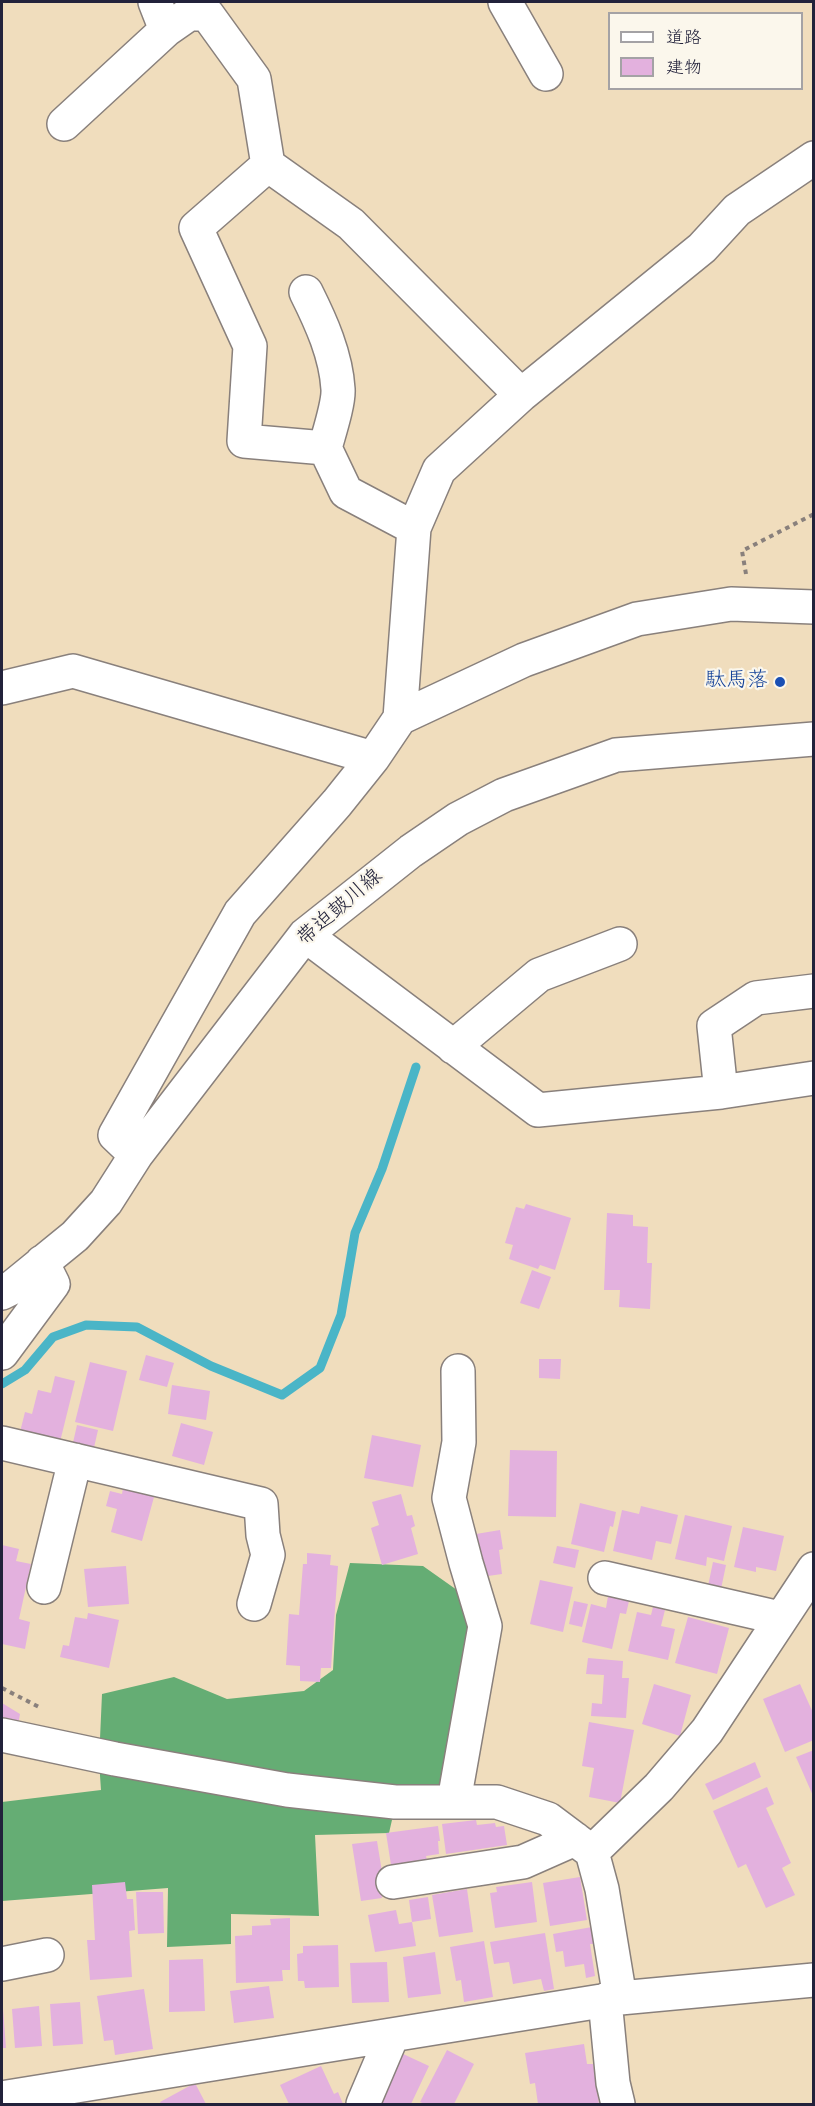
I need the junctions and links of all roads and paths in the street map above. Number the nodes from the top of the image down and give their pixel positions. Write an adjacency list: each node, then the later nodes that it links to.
1 (505, 2): 3 (street)
2 (160, 16): 4 (street); 6 (street)
3 (546, 74)
4 (64, 124)
5 (813, 158): 8 (street)
6 (268, 165): 8 (street); 9 (street)
7 (306, 292): 9 (street)
8 (521, 395): 11 (street)
9 (325, 448): 11 (street)
10 (813, 514): 12 (path)
11 (414, 528): 15 (street)
12 (752, 603): 13 (street); 15 (street)
13 (813, 607)
14 (2, 688): 17 (street)
15 (400, 718): 17 (street)
16 (813, 739): 18 (street, 帯迫皷川線)
17 (373, 758): 24 (street)
18 (305, 935): 21 (street); 24 (street, 帯迫皷川線)
19 (620, 944): 21 (street)
20 (813, 990): 23 (street)
21 (453, 1047): 23 (street)
22 (813, 1078): 23 (street)
23 (721, 1092)
24 (136, 1155): 25 (street, 帯迫皷川線)
25 (42, 1263): 26 (street, 帯迫皷川線); 27 (street)
26 (4, 1285)
27 (2, 1353)
28 (458, 1371): 37 (street)
29 (2, 1443): 30 (street)
30 (75, 1460): 33 (street); 34 (street)
31 (813, 1569): 35 (street)
32 (605, 1578): 35 (street)
33 (44, 1587)
34 (254, 1604)
35 (780, 1618): 38 (street)
36 (2, 1735): 37 (street)
37 (454, 1801): 38 (street)
38 (584, 1845): 39 (street); 43 (street)
39 (393, 1882)
40 (47, 1955): 41 (street)
41 (2, 1964)
42 (813, 1980): 43 (street)
43 (612, 1999): 44 (street); 48 (street)
44 (392, 2036): 46 (street); 47 (street)
45 (2, 2098): 46 (street)
46 (34, 2098)
47 (363, 2104)
48 (618, 2104)

